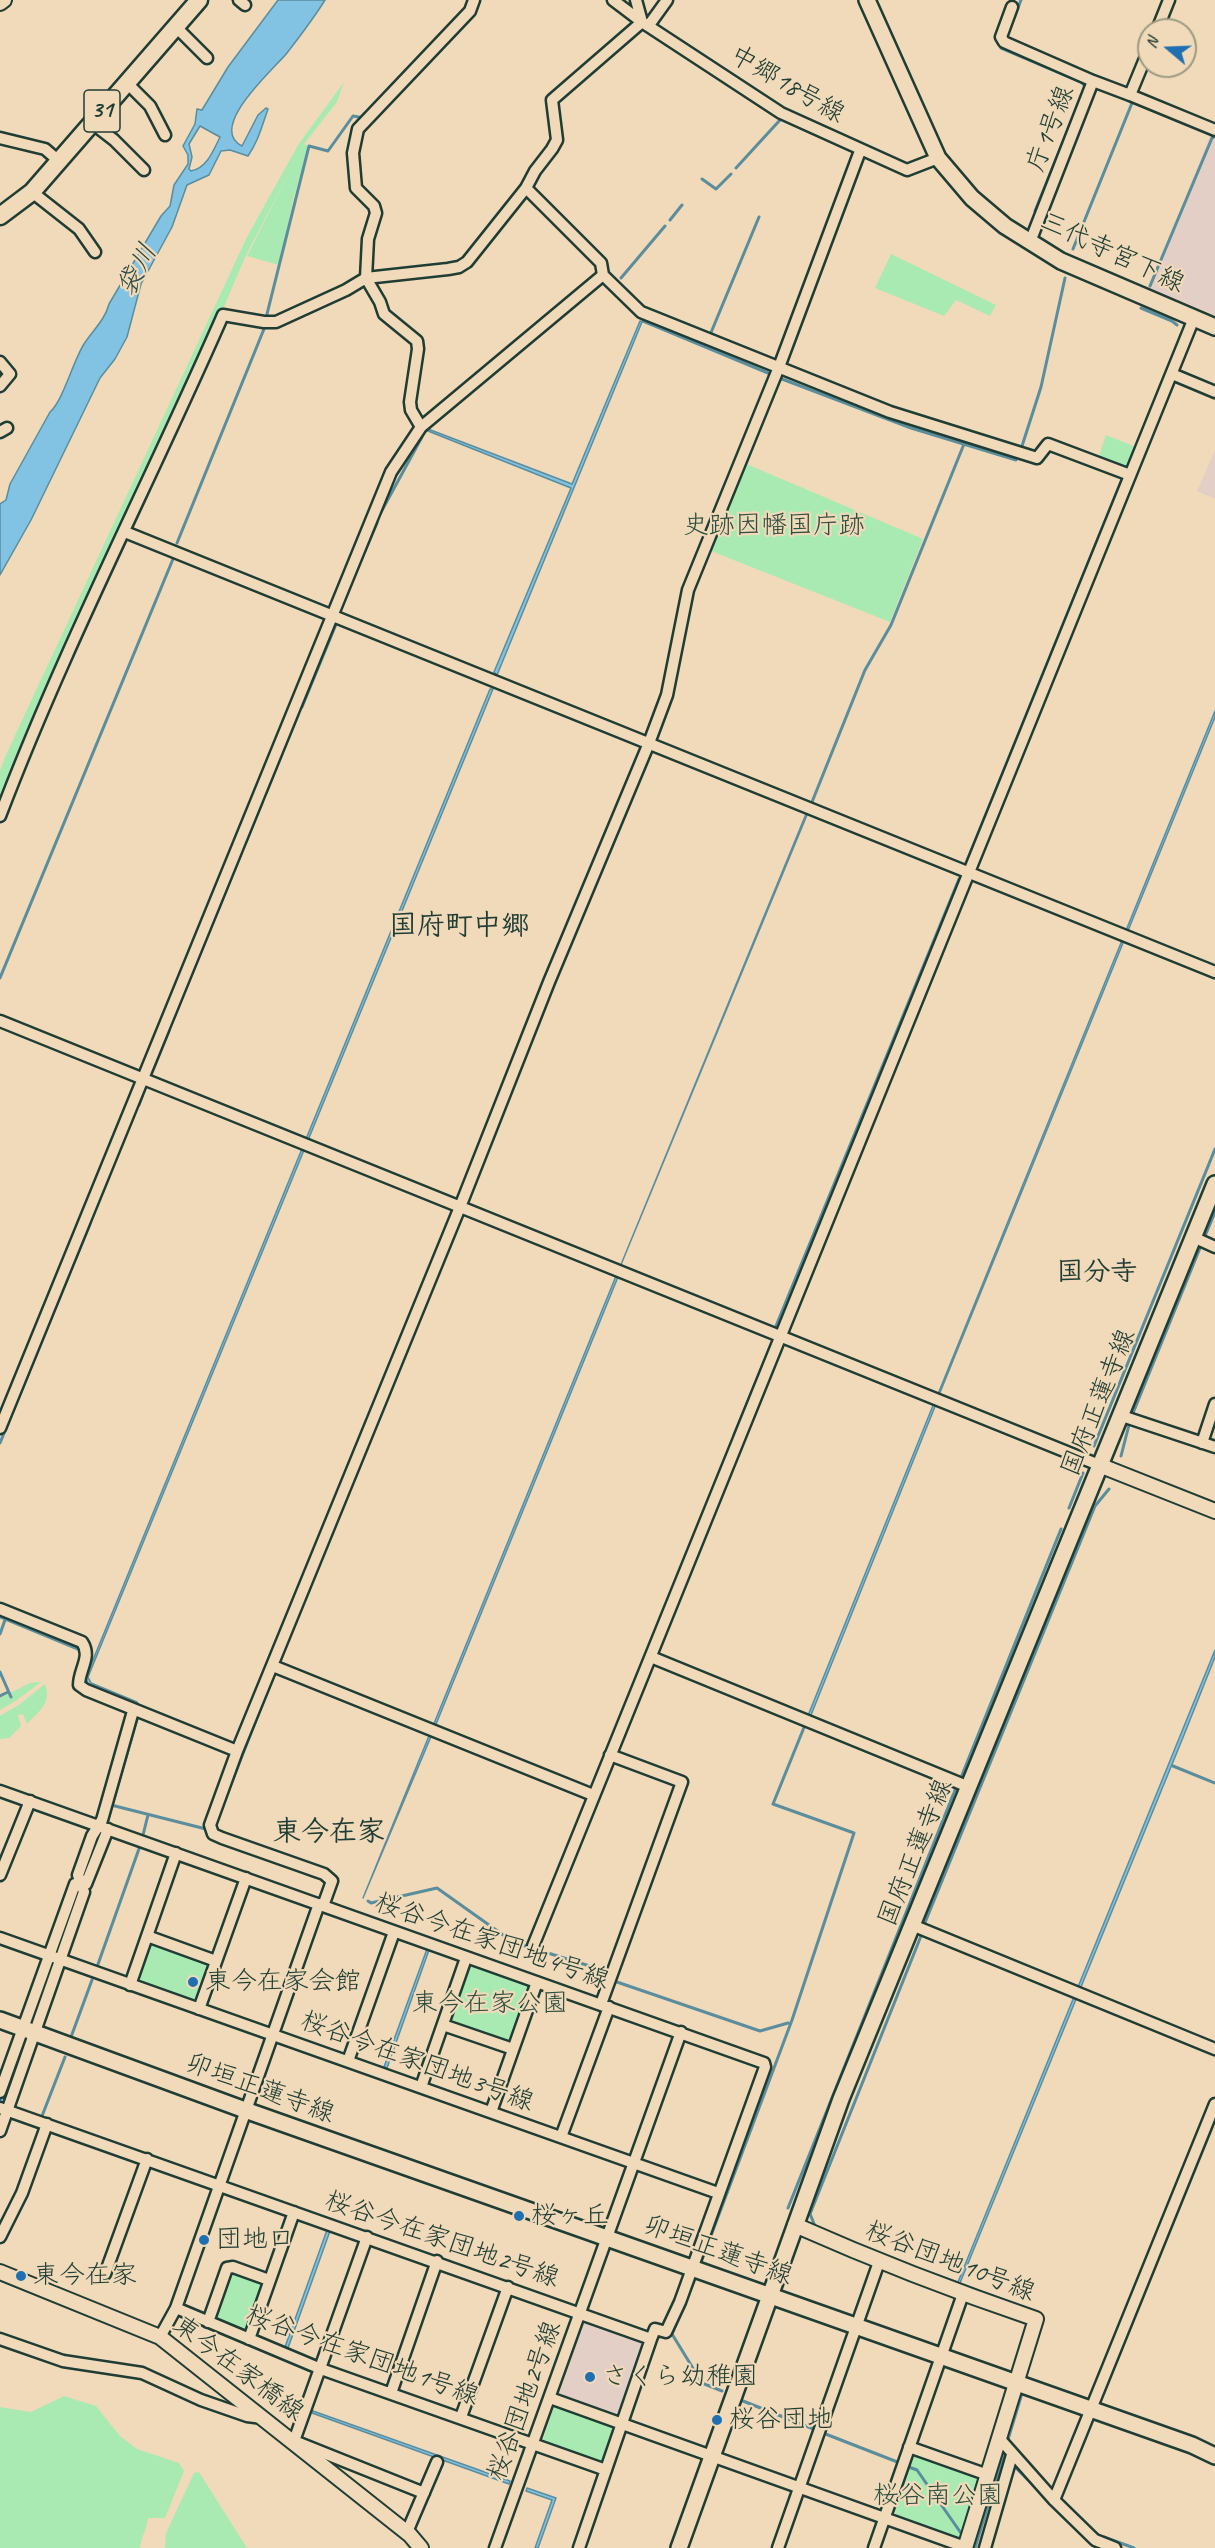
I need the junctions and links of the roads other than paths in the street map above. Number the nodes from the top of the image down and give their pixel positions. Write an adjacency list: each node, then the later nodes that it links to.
1 (199, 0): 11 (main road, 31)
2 (474, 0): 31 (street)
3 (613, 0): 10 (street, 中郷18号線)
4 (636, 0): 10 (street)
5 (667, 0): 10 (street)
6 (867, 0): 22 (main road, 三代寺宮下線)
7 (1169, 0): 9 (street)
8 (1012, 7): 14 (street)
9 (1162, 18)
10 (646, 23): 21 (street, 中郷18号線); 25 (street)
11 (176, 27): 12 (street); 15 (main road, 31)
12 (207, 58)
13 (1137, 78): 16 (street)
14 (1093, 81): 16 (street, 庁1号線); 28 (street, 庁1号線)
15 (127, 83): 17 (main road, 31); 19 (street)
16 (1130, 95): 18 (street, 庁1号線)
17 (92, 123): 23 (main road, 31); 24 (street)
18 (1215, 130)
19 (165, 135)
20 (0, 138): 23 (street)
21 (860, 150): 22 (street, 中郷18号線); 35 (street)
22 (938, 158): 28 (main road, 三代寺宮下線)
23 (60, 162): 26 (main road, 31)
24 (144, 170)
25 (526, 188): 30 (street); 31 (street)
26 (32, 192): 27 (main road, 31); 29 (street)
27 (0, 216)
28 (1030, 242): 32 (main road, 三代寺宮下線)
29 (95, 252)
30 (603, 275): 35 (street); 39 (street)
31 (366, 278): 39 (street); 41 (street)
32 (1194, 318): 33 (main road, 三代寺宮下線); 36 (street)
33 (1215, 327)
34 (0, 362): 37 (street)
35 (779, 367): 40 (street); 43 (street)
36 (1172, 374): 38 (street); 40 (street)
37 (0, 386)
38 (1215, 392)
39 (420, 427): 42 (street)
40 (1130, 475): 45 (street)
41 (125, 532): 42 (street); 44 (street)
42 (333, 616): 43 (street); 48 (street)
43 (649, 743): 45 (street); 50 (street)
44 (0, 816)
45 (968, 872): 46 (street); 53 (street)
46 (1215, 972)
47 (0, 1021): 48 (street)
48 (144, 1079): 50 (street); 56 (street)
49 (1215, 1184): 51 (main road, 国府正蓮寺線)
50 (460, 1207): 53 (street); 63 (street)
51 (1193, 1237): 52 (street); 55 (main road, 国府正蓮寺線)
52 (1215, 1247)
53 (779, 1335): 59 (street); 62 (street)
54 (1215, 1404): 57 (street)
55 (1119, 1415): 57 (street); 59 (main road, 国府正蓮寺線)
56 (0, 1428)
57 (1202, 1443): 58 (street)
58 (1215, 1448)
59 (1099, 1465): 60 (street); 67 (main road, 国府正蓮寺線)
60 (1215, 1511)
61 (0, 1609): 64 (street)
62 (651, 1657): 66 (street); 67 (street)
63 (273, 1666): 65 (street); 69 (street)
64 (133, 1711): 65 (street); 71 (street)
65 (237, 1751): 76 (street)
66 (609, 1755): 69 (street); 88 (street)
67 (969, 1787): 77 (main road, 国府正蓮寺線)
68 (0, 1791): 70 (street, 桜谷今在家団地4号線)
69 (593, 1795): 81 (street)
70 (30, 1801): 71 (street, 桜谷今在家団地4号線); 73 (street)
71 (102, 1828): 72 (street, 桜谷今在家団地4号線); 75 (street)
72 (176, 1853): 74 (street, 桜谷今在家団地4号線); 79 (street)
73 (0, 1875)
74 (246, 1878): 76 (street, 桜谷今在家団地4号線); 85 (street)
75 (80, 1885): 82 (street); 84 (street)
76 (321, 1905): 78 (street, 桜谷今在家団地4号線); 94 (street)
77 (912, 1925): 96 (street); 112 (main road, 国府正蓮寺線)
78 (394, 1932): 83 (street, 桜谷今在家団地4号線); 97 (street)
79 (147, 1936): 85 (street); 87 (street)
80 (0, 1938): 82 (street, 桜谷今在家団地3号線)
81 (533, 1946)
82 (48, 1955): 84 (street, 桜谷今在家団地3号線); 92 (street)
83 (466, 1958): 86 (street, 桜谷今在家団地4号線); 91 (street)
84 (60, 1960): 87 (street, 桜谷今在家団地3号線); 92 (street)
85 (216, 1961): 89 (street)
86 (537, 1982): 88 (street, 桜谷今在家団地4号線); 95 (street)
87 (130, 1985): 89 (street, 桜谷今在家団地3号線)
88 (605, 2006): 93 (street, 桜谷今在家団地4号線); 106 (street)
89 (199, 2009): 94 (street, 桜谷今在家団地3号線)
90 (0, 2020): 92 (main road, 卯垣正蓮寺線)
91 (443, 2025): 95 (street); 98 (street)
92 (29, 2031): 99 (street); 101 (street); 102 (main road, 卯垣正蓮寺線)
93 (681, 2032): 108 (street, 桜谷団地2号線); 110 (street, 桜谷今在家団地4号線)
94 (272, 2034): 97 (street, 桜谷今在家団地3号線); 102 (street)
95 (513, 2049): 103 (street)
96 (1215, 2049)
97 (348, 2061): 98 (street, 桜谷今在家団地3号線)
98 (421, 2087): 103 (street, 桜谷今在家団地3号線)
99 (0, 2092)
100 (1215, 2104): 138 (street)
101 (4, 2109): 104 (street, 桜谷今在家団地2号線); 105 (street)
102 (245, 2110): 109 (street); 115 (main road, 卯垣正蓮寺線)
103 (491, 2112): 106 (street, 桜谷今在家団地3号線)
104 (47, 2124): 107 (street, 桜谷今在家団地2号線); 113 (street)
105 (0, 2132)
106 (561, 2137): 108 (street, 桜谷今在家団地3号線)
107 (147, 2159): 109 (street, 桜谷今在家団地2号線); 120 (street)
108 (634, 2163): 110 (street, 桜谷今在家団地3号線); 115 (street, 桜谷団地2号線)
109 (218, 2184): 111 (street, 桜谷今在家団地2号線); 125 (street)
110 (718, 2193): 118 (street, 桜谷今在家団地4号線)
111 (294, 2212): 114 (street, 桜谷今在家団地2号線); 121 (street)
112 (795, 2225): 117 (street, 桜谷団地10号線); 124 (main road, 国府正蓮寺線)
113 (0, 2237)
114 (367, 2237): 116 (street, 桜谷今在家団地2号線); 134 (street)
115 (608, 2237): 118 (main road, 卯垣正蓮寺線); 126 (street, 桜谷団地2号線)
116 (437, 2261): 122 (street, 桜谷今在家団地2号線); 136 (street)
117 (879, 2262): 123 (street, 桜谷団地10号線); 128 (street)
118 (693, 2267): 124 (main road, 卯垣正蓮寺線); 132 (street, 桜谷今在家団地4号線)
119 (0, 2272): 129 (street, 東今在家橋線)
120 (105, 2274)
121 (269, 2280): 127 (street); 131 (street)
122 (508, 2287): 126 (street, 桜谷今在家団地2号線); 139 (street)
123 (963, 2294): 133 (street); 135 (street, 桜谷団地10号線)
124 (770, 2295): 128 (main road, 卯垣正蓮寺線); 147 (main road, 国府正蓮寺線)
125 (176, 2308): 127 (street, 桜谷今在家団地1号線); 129 (street)
126 (581, 2312): 132 (street, 桜谷今在家団地2号線); 137 (street, 桜谷団地2号線)
127 (208, 2322): 131 (street, 桜谷今在家団地1号線)
128 (856, 2327): 133 (main road, 卯垣正蓮寺線); 152 (street)
129 (160, 2337): 140 (street, 東今在家橋線)
130 (0, 2339): 140 (street)
131 (249, 2339): 134 (street, 桜谷今在家団地1号線)
132 (651, 2339): 141 (street)
133 (941, 2357): 135 (main road, 卯垣正蓮寺線); 145 (street)
134 (321, 2369): 136 (street, 桜谷今在家団地1号線); 143 (street)
135 (1016, 2384): 138 (main road, 卯垣正蓮寺線); 142 (street, 桜谷団地10号線)
136 (391, 2393): 139 (street, 桜谷今在家団地1号線)
137 (550, 2397): 141 (street); 144 (street, 桜谷団地2号線)
138 (1091, 2410): 148 (main road, 卯垣正蓮寺線); 154 (street)
139 (461, 2417): 144 (street, 桜谷今在家団地1号線)
140 (263, 2418): 143 (street, 東今在家橋線)
141 (623, 2423): 147 (street); 150 (street)
142 (999, 2438): 146 (street); 151 (street, 桜谷団地10号線)
143 (294, 2441): 153 (street); 156 (street, 東今在家橋線)
144 (533, 2443): 150 (street, 桜谷今在家団地1号線); 158 (street, 桜谷団地2号線)
145 (909, 2447): 151 (street); 155 (street)
146 (1012, 2455): 154 (street); 164 (street)
147 (713, 2456): 152 (street); 160 (main road, 国府正蓮寺線)
148 (1215, 2457)
149 (437, 2462): 153 (street)
150 (606, 2470): 159 (street)
151 (988, 2475): 163 (street, 桜谷団地10号線)
152 (801, 2487): 155 (street); 161 (street)
153 (424, 2493): 156 (street)
154 (1054, 2500): 165 (street)
155 (885, 2517): 162 (street); 163 (street)
156 (407, 2532): 157 (street, 東今在家橋線)
157 (421, 2548)
158 (495, 2548)
159 (579, 2548)
160 (679, 2548)
161 (778, 2548)
162 (874, 2548)
163 (965, 2548)
164 (985, 2548)
165 (1115, 2548)

